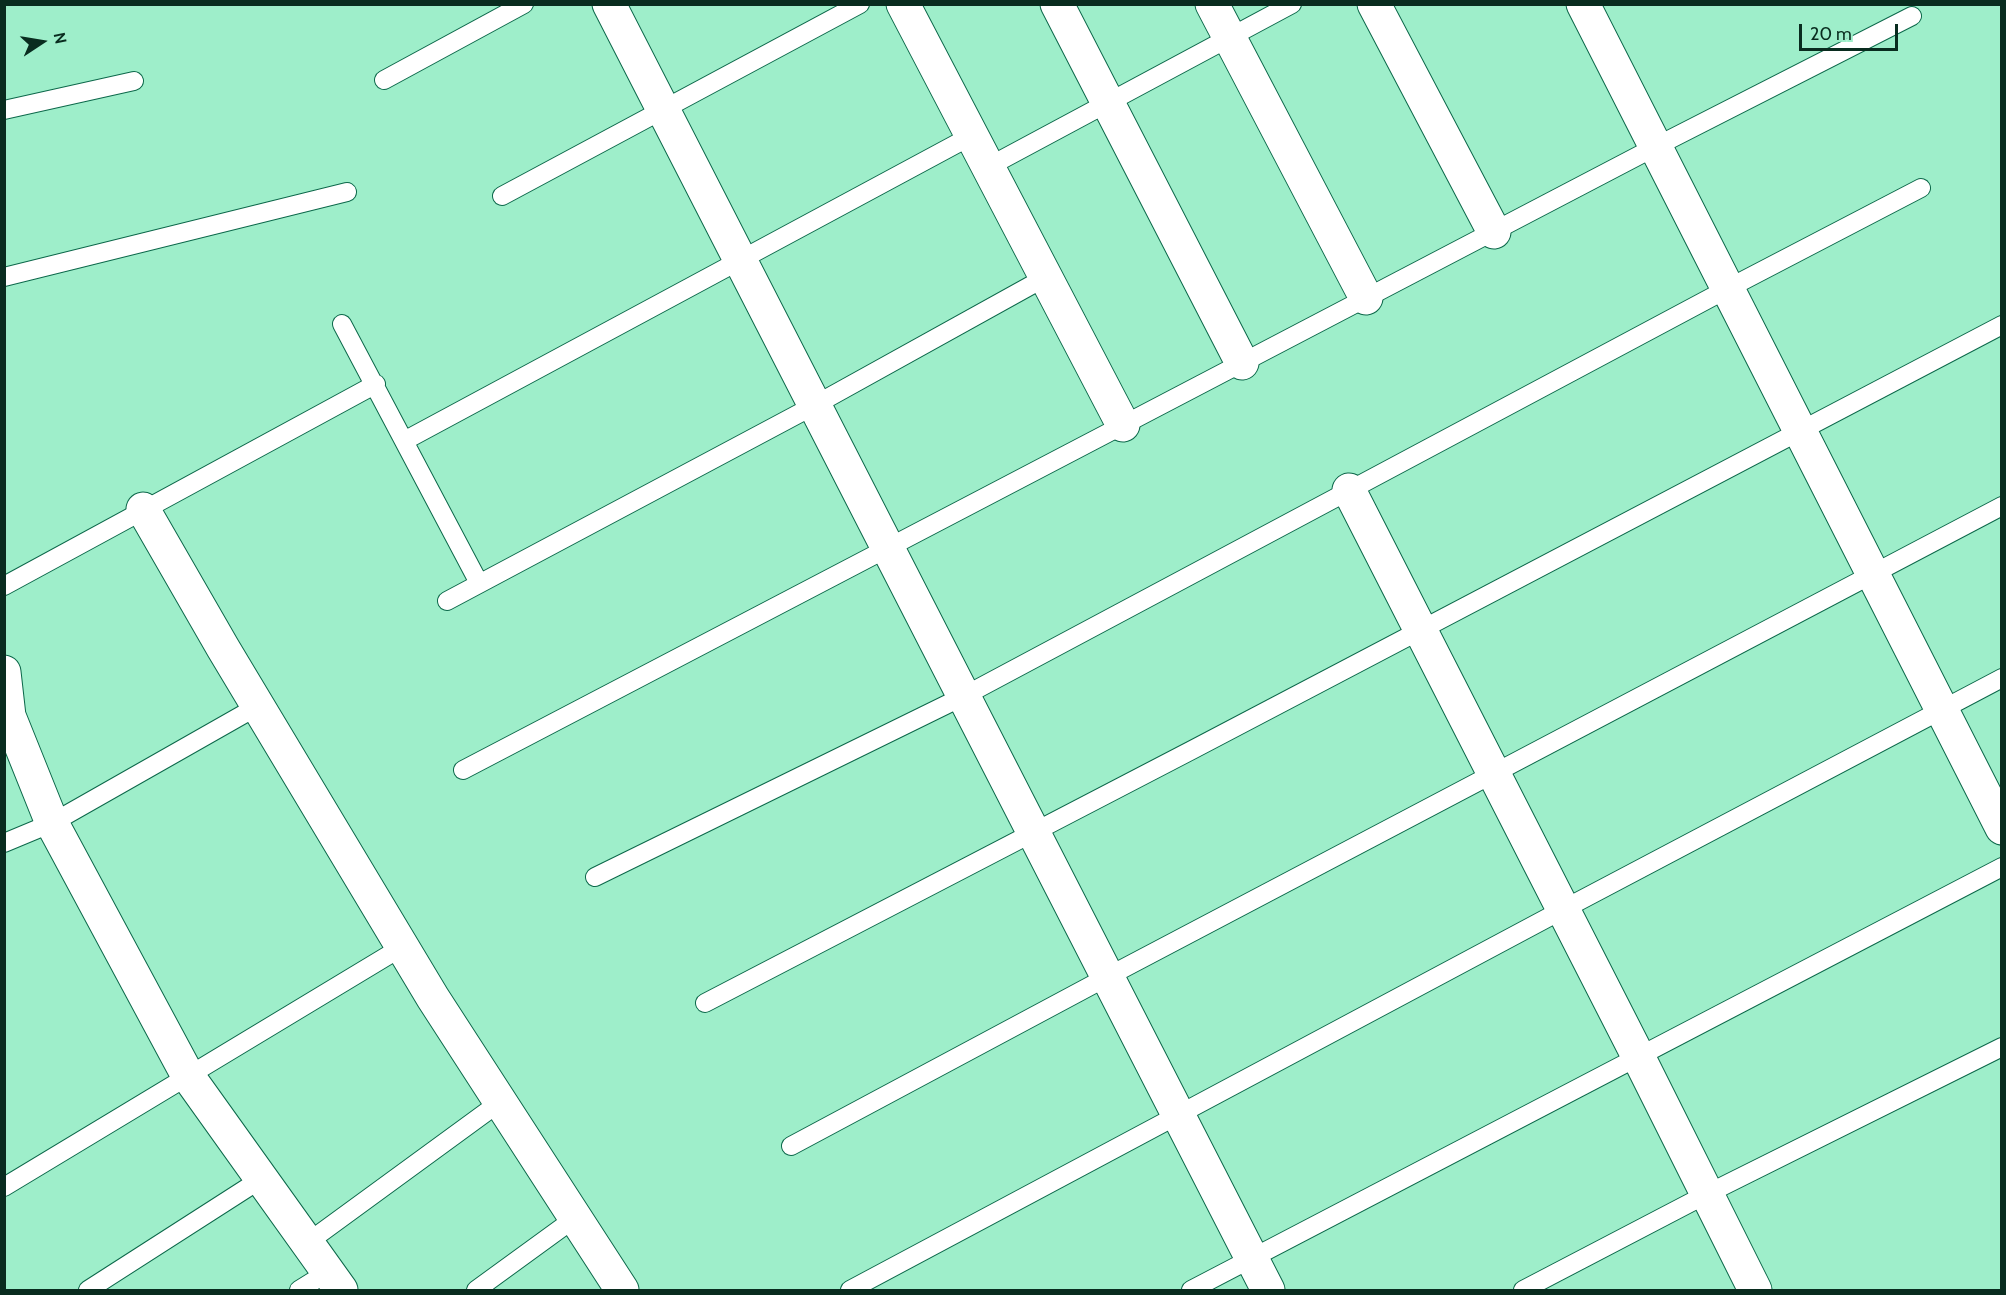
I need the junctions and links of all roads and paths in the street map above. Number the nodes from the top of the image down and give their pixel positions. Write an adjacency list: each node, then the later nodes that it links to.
1 (524, 4): 12 (lane)
2 (609, 4): 16 (street)
3 (860, 4): 16 (lane)
4 (903, 4): 17 (street)
5 (1057, 4): 14 (street)
6 (1212, 4): 11 (street)
7 (1292, 4): 11 (lane)
8 (1374, 4): 23 (street)
9 (1583, 4): 18 (street)
10 (1911, 16): 18 (lane)
11 (1229, 38): 14 (lane); 28 (street)
12 (384, 80)
13 (134, 81): 15 (lane)
14 (1108, 103): 19 (lane); 31 (street)
15 (4, 110)
16 (663, 110): 22 (lane); 24 (street)
17 (971, 135): 19 (street); 24 (lane)
18 (1655, 147): 23 (lane); 27 (street)
19 (988, 167): 26 (street)
20 (1921, 188): 27 (lane)
21 (347, 192): 25 (lane)
22 (502, 196)
23 (1494, 231): 28 (lane)
24 (740, 260): 33 (street); 36 (lane)
25 (4, 277)
26 (1046, 277): 33 (lane); 34 (street)
27 (1727, 289): 35 (street); 37 (lane)
28 (1366, 298): 31 (lane)
29 (342, 324): 32 (lane)
30 (2001, 326): 35 (lane)
31 (1242, 363): 34 (lane)
32 (376, 384): 36 (lane); 39 (lane)
33 (815, 405): 40 (street); 42 (lane)
34 (1123, 425): 40 (lane)
35 (1800, 431): 41 (street); 45 (lane)
36 (404, 441): 42 (lane)
37 (1349, 490): 45 (street); 49 (lane)
38 (2001, 506): 41 (lane)
39 (142, 509): 43 (lane); 50 (street)
40 (887, 548): 49 (street); 52 (lane)
41 (1873, 574): 51 (street); 53 (lane)
42 (479, 583): 44 (lane)
43 (4, 586)
44 (447, 601)
45 (1421, 629): 53 (street); 56 (lane)
46 (4, 672): 47 (street)
47 (5, 677): 54 (street)
48 (2001, 678): 51 (lane)
49 (964, 696): 56 (street); 59 (lane)
50 (258, 706): 54 (lane); 61 (street)
51 (1942, 709): 55 (street); 60 (lane)
52 (463, 770)
53 (1494, 774): 60 (street); 62 (lane)
54 (52, 823): 57 (lane); 66 (street)
55 (2001, 828)
56 (1034, 834): 62 (street); 63 (lane)
57 (4, 843)
58 (2001, 867): 65 (lane)
59 (595, 878)
60 (1563, 909): 65 (street); 68 (lane)
61 (402, 947): 66 (lane); 67 (street)
62 (1107, 977): 68 (street); 69 (lane)
63 (705, 1004)
64 (2001, 1047): 72 (lane)
65 (1638, 1056): 72 (street); 75 (lane)
66 (188, 1076): 70 (street); 71 (lane)
67 (500, 1102): 73 (street); 74 (lane)
68 (1178, 1116): 75 (street); 81 (lane)
69 (791, 1146)
70 (261, 1179): 74 (street); 77 (lane)
71 (4, 1187)
72 (1707, 1194): 84 (lane); 85 (street)
73 (575, 1218): 79 (lane); 80 (street)
74 (307, 1244): 76 (street)
75 (1251, 1258): 82 (lane); 83 (street)
76 (334, 1281): 78 (lane)
77 (88, 1290)
78 (299, 1290)
79 (476, 1290)
80 (622, 1290)
81 (850, 1290)
82 (1191, 1290)
83 (1268, 1290)
84 (1523, 1290)
85 (1755, 1290)

